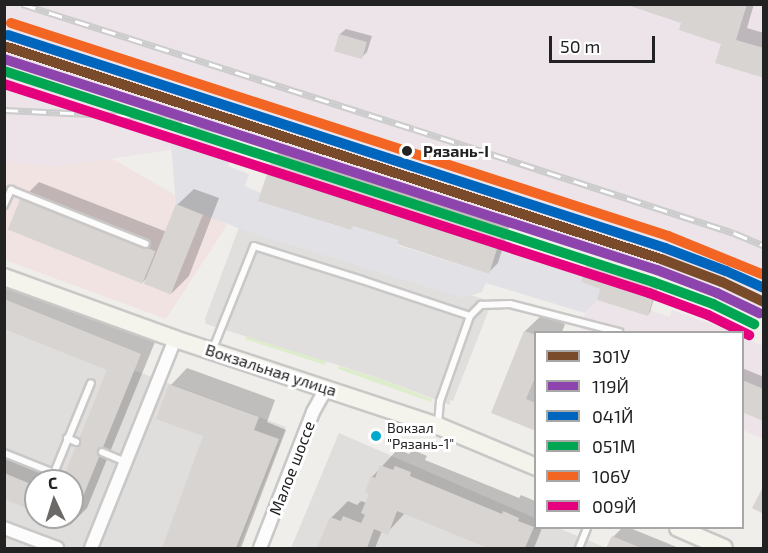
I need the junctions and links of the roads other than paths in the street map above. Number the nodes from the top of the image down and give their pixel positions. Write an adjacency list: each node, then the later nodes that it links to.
1 (4, 205): 2 (lane)
2 (146, 244)
3 (4, 277): 6 (main road, Вокзальная улица)
4 (470, 316): 5 (lane); 7 (lane); 10 (lane)
5 (611, 331)
6 (175, 339): 7 (main road, Вокзальная улица); 15 (street)
7 (212, 351): 9 (main road, Вокзальная улица)
8 (91, 383): 11 (lane)
9 (327, 389): 10 (main road, Вокзальная улица); 22 (street, Малое шоссе)
10 (438, 426): 16 (main road, Вокзальная улица)
11 (67, 438): 12 (lane); 14 (lane)
12 (76, 442)
13 (102, 452): 15 (lane)
14 (4, 453)
15 (125, 462): 21 (street)
16 (534, 466)
17 (4, 528): 20 (street)
18 (587, 529): 23 (lane)
19 (680, 529): 24 (main road)
20 (57, 549)
21 (90, 549)
22 (260, 549)
23 (579, 549)
24 (724, 549)

